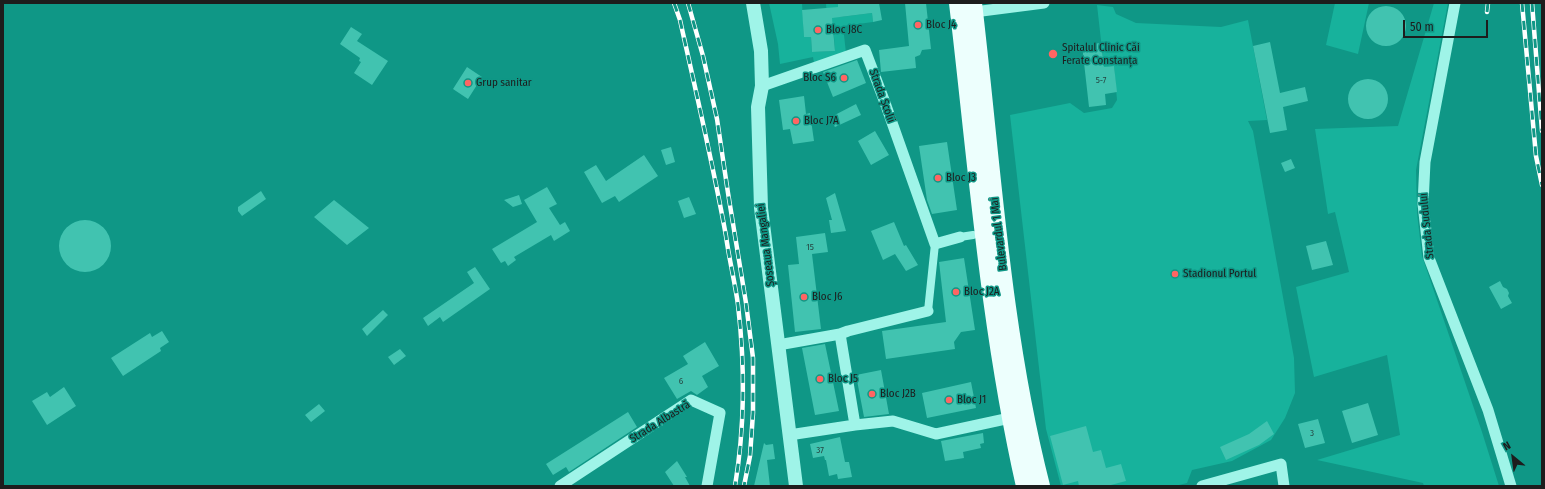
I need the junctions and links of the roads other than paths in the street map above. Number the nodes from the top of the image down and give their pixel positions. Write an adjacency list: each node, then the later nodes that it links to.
1 (753, 3): 6 (street, Șoseaua Mangaliei)
2 (958, 3): 13 (main road, Bulevardul 1 Mai)
3 (1044, 3): 5 (street)
4 (1454, 3): 23 (street, Strada Sudului)
5 (974, 8): 20 (main road, Bulevardul 1 Mai)
6 (762, 86): 9 (street, Strada Școlii); 12 (street, Șoseaua Mangaliei)
7 (973, 235): 8 (street)
8 (960, 237): 9 (street)
9 (935, 244): 10 (street, Strada Școlii)
10 (928, 311): 11 (street)
11 (840, 334): 12 (street); 14 (street)
12 (778, 345): 15 (street, Șoseaua Mangaliei)
13 (1010, 418): 14 (street); 19 (main road, Bulevardul 1 Mai)
14 (855, 425): 15 (street)
15 (789, 435): 18 (street, Șoseaua Mangaliei)
16 (560, 486): 17 (street, Strada Albastră)
17 (707, 486)
18 (796, 486)
19 (1025, 486)
20 (1041, 486)
21 (1202, 486): 22 (street)
22 (1284, 486)
23 (1511, 486)

